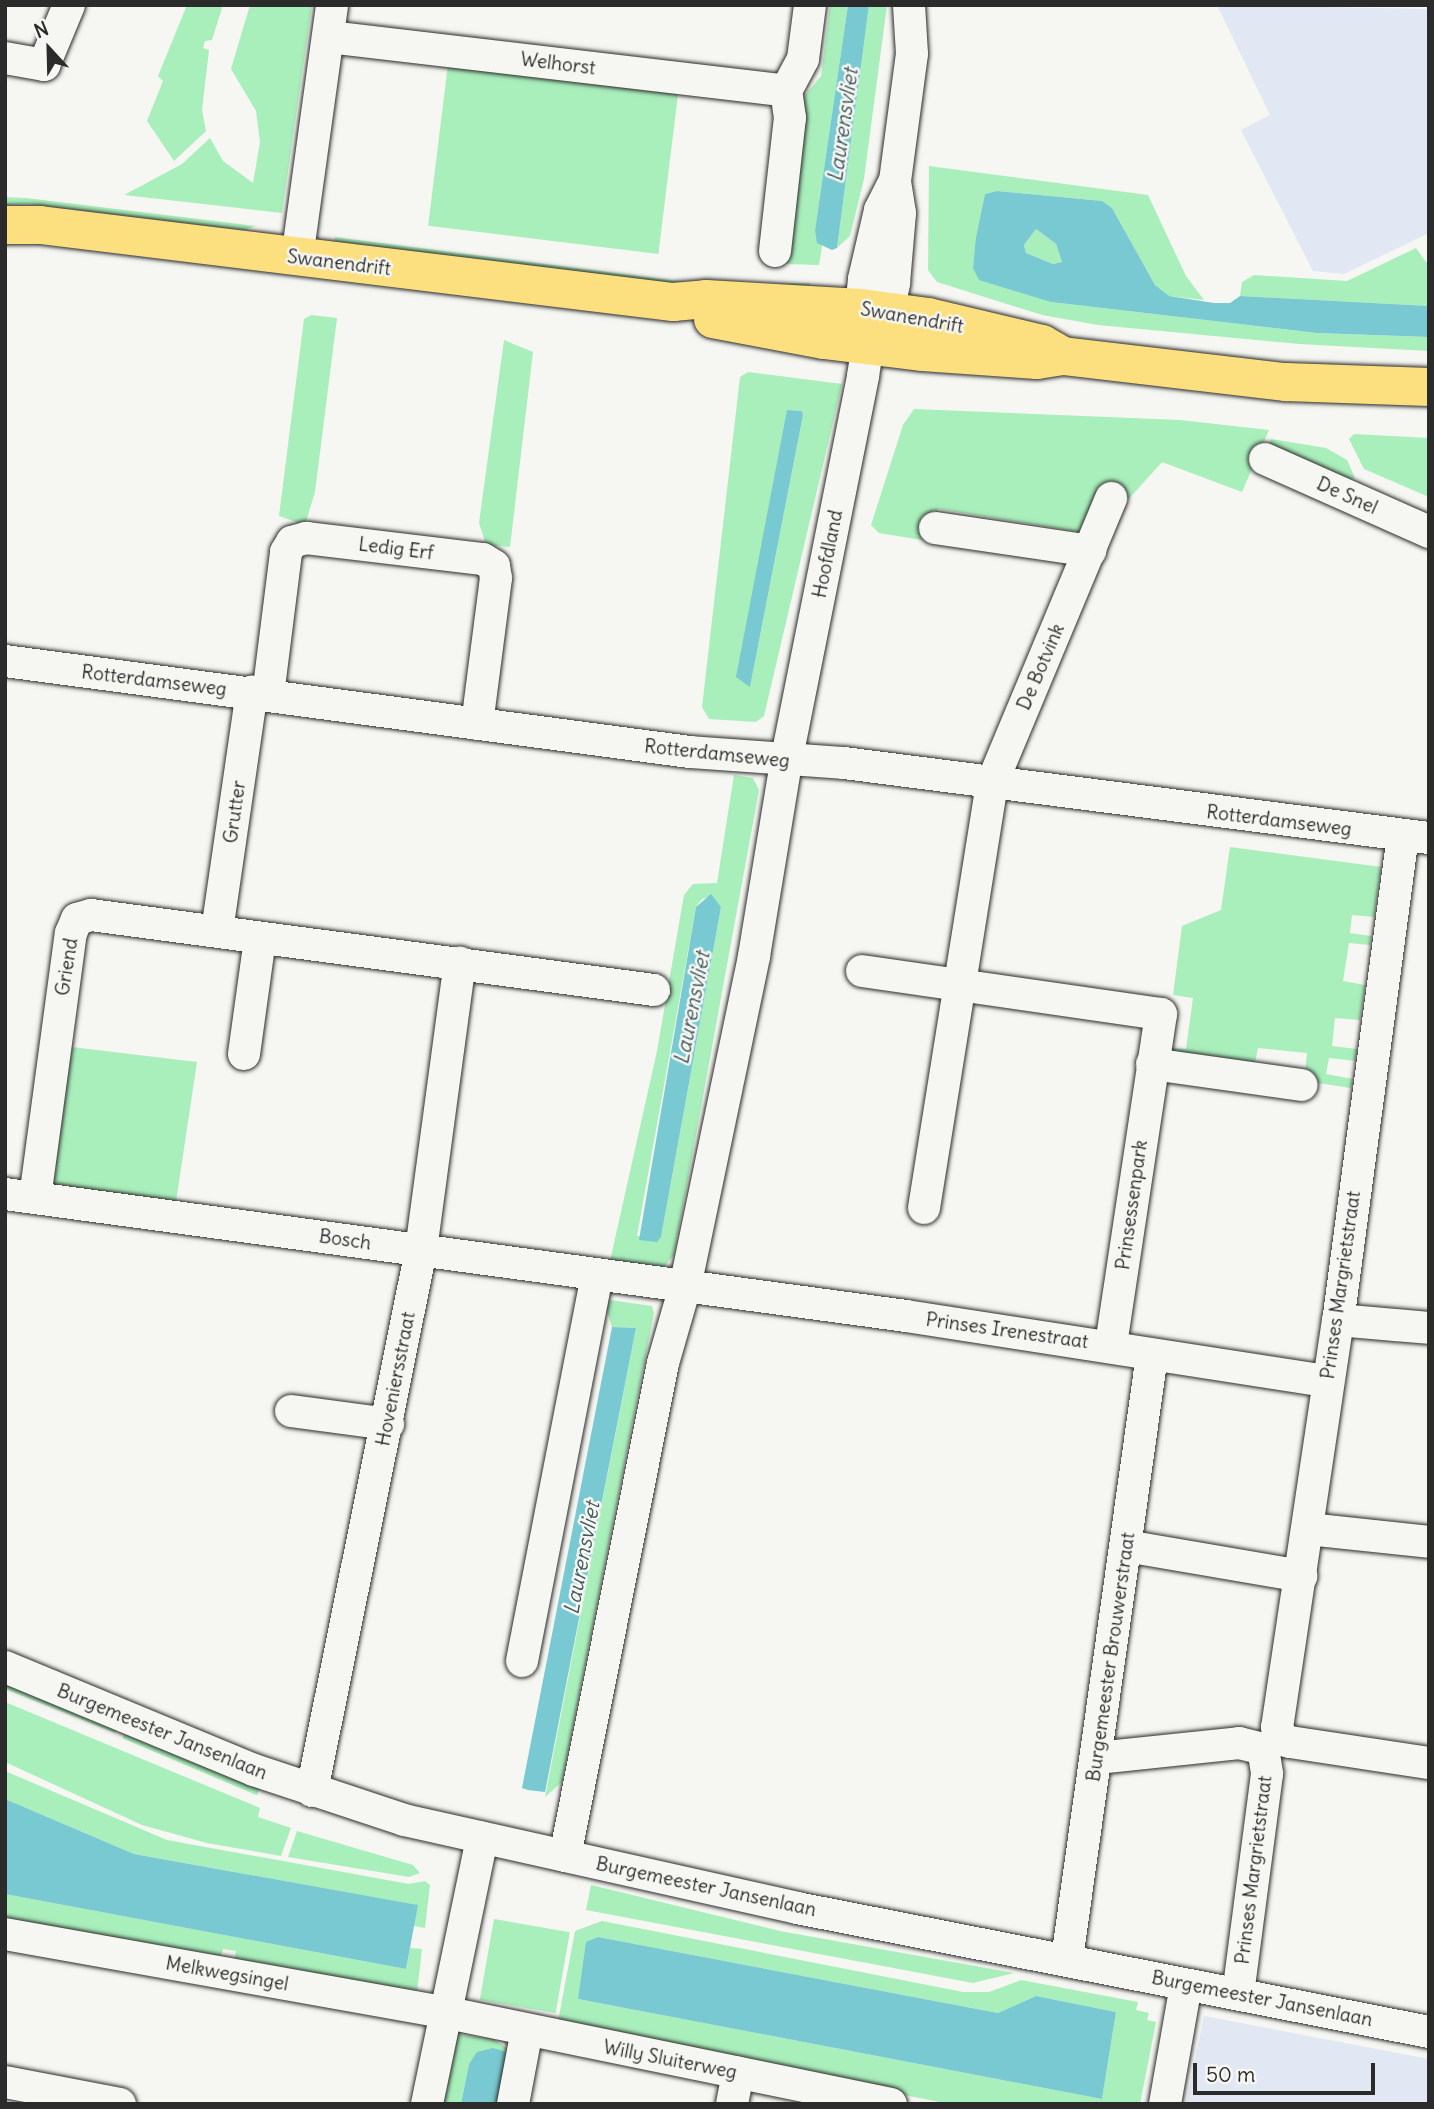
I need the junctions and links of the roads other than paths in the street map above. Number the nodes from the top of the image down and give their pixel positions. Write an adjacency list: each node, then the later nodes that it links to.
1 (69, 5): 8 (street)
2 (332, 5): 6 (street)
3 (810, 5): 9 (street)
4 (909, 5): 7 (street, Hoofdland)
5 (924, 5): 7 (street, Hoofdland)
6 (329, 37): 9 (street, Welhorst); 12 (street)
7 (912, 54): 14 (street, Hoofdland)
8 (5, 58)
9 (786, 91): 11 (street)
10 (5, 225): 12 (main road, Swanendrift)
11 (775, 251)
12 (297, 258): 13 (main road, Swanendrift)
13 (673, 302): 14 (main road, Swanendrift); 15 (main road, Swanendrift)
14 (874, 310): 15 (street, Hoofdland); 16 (main road, Swanendrift)
15 (868, 346): 16 (main road, Swanendrift); 26 (street, Hoofdland)
16 (1063, 356): 17 (main road, Swanendrift)
17 (1429, 387)
18 (1265, 460): 21 (street, De Snel)
19 (1111, 498): 22 (street, De Botvink)
20 (936, 528): 22 (street)
21 (1429, 532)
22 (1090, 551): 27 (street, De Botvink)
23 (5, 661): 24 (street, Rotterdamseweg)
24 (260, 694): 25 (street, Rotterdamseweg); 25 (street, Ledig Erf); 29 (street, Grutter)
25 (477, 724): 26 (street, Rotterdamseweg)
26 (786, 762): 27 (street, Rotterdamseweg); 42 (street)
27 (992, 783): 28 (street, Rotterdamseweg); 33 (street)
28 (1416, 837): 43 (street, Prinses Margrietstraat)
29 (217, 931): 30 (street, Griend); 38 (street, Griend)
30 (260, 938): 31 (street, Griend); 35 (street)
31 (460, 963): 34 (street, Griend); 40 (street, Hoveniersstraat)
32 (862, 971): 33 (street, Prinsessenpark)
33 (961, 986): 36 (street, Prinsessenpark); 39 (street)
34 (653, 990)
35 (244, 1054)
36 (1152, 1064): 37 (street); 45 (street, Prinsessenpark)
37 (1302, 1085)
38 (20, 1196): 40 (street, Bosch)
39 (924, 1208)
40 (421, 1250): 41 (street, Bosch); 49 (street, Hoveniersstraat)
41 (597, 1275): 42 (street, Bosch); 54 (street)
42 (685, 1287): 45 (street, Prinses Irenestraat); 61 (street)
43 (1338, 1320): 44 (street); 47 (street, Prinses Margrietstraat)
44 (1429, 1328)
45 (1111, 1346): 46 (street, Prinses Irenestraat)
46 (1152, 1355): 47 (street, Prinses Irenestraat); 52 (street, Burgemeester Brouwerstraat)
47 (1328, 1381): 50 (street, Prinses Margrietstraat)
48 (290, 1411): 49 (street)
49 (388, 1424): 59 (street, Hoveniersstraat)
50 (1308, 1529): 51 (street); 53 (street, Prinses Margrietstraat)
51 (1429, 1542)
52 (1126, 1546): 53 (street); 57 (street, Burgemeester Brouwerstraat)
53 (1301, 1576): 56 (street, Prinses Margrietstraat)
54 (522, 1661)
55 (5, 1667): 59 (street, Burgemeester Jansenlaan)
56 (1269, 1741): 57 (street); 58 (street); 65 (street, Prinses Margrietstraat)
57 (1097, 1758): 63 (street, Burgemeester Brouwerstraat)
58 (1429, 1763)
59 (312, 1791): 60 (street, Burgemeester Jansenlaan)
60 (482, 1838): 61 (street, Burgemeester Jansenlaan); 66 (street)
61 (565, 1856): 63 (street, Burgemeester Jansenlaan)
62 (5, 1934): 66 (street, Melkwegsingel)
63 (1067, 1959): 64 (street, Burgemeester Jansenlaan)
64 (1186, 1985): 65 (street, Burgemeester Jansenlaan); 75 (street)
65 (1238, 1994): 68 (street, Burgemeester Jansenlaan)
66 (448, 2013): 67 (street, Willy Sluiterweg); 72 (street)
67 (527, 2030): 70 (street, Willy Sluiterweg); 73 (street)
68 (1429, 2032)
69 (5, 2082): 71 (street)
70 (735, 2089): 74 (street, Willy Sluiterweg)
71 (120, 2104)
72 (427, 2104)
73 (513, 2104)
74 (891, 2104)
75 (1165, 2104)

